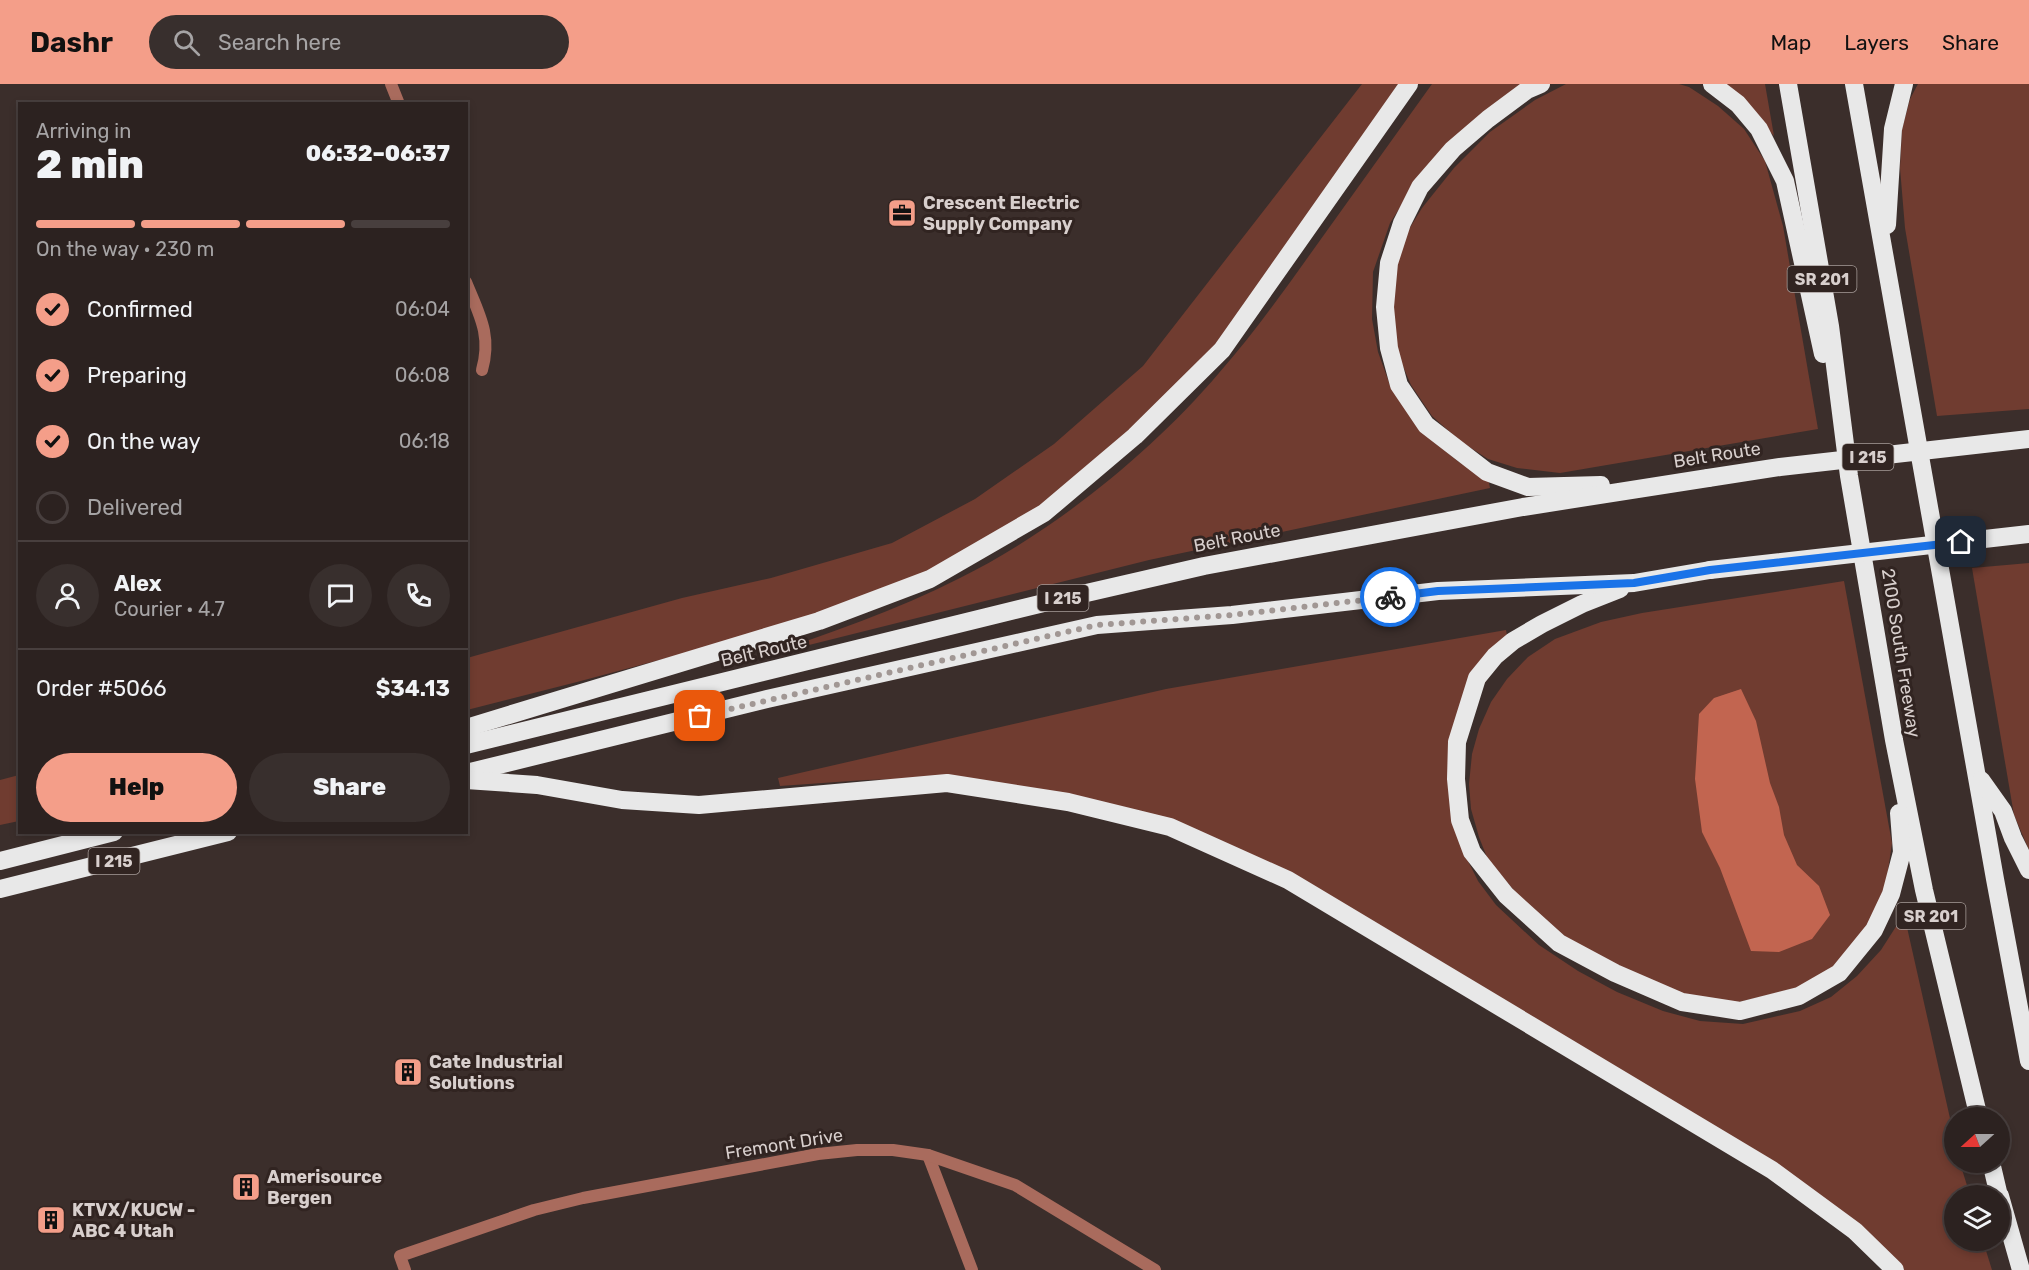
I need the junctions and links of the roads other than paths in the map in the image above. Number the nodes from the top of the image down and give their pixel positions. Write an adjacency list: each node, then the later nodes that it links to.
1 (391, 84): 8 (street)
2 (1409, 84): 17 (highway)
3 (1541, 84): 14 (highway)
4 (1712, 84): 13 (highway)
5 (1788, 84): 13 (highway, 2100 South Freeway / SR 201)
6 (1854, 84): 9 (highway)
7 (1904, 84): 9 (highway)
8 (398, 102)
9 (1885, 257): 21 (highway)
10 (468, 287): 11 (street)
11 (482, 370)
12 (2029, 439): 14 (highway, Belt Route / I 215, bridge)
13 (1850, 476): 18 (highway, 2100 South Freeway / SR 201)
14 (1674, 483): 19 (highway, Belt Route / I 215)
15 (2029, 534): 16 (highway, I 215, bridge)
16 (1634, 583): 18 (highway); 20 (highway, I 215)
17 (468, 727)
18 (1894, 740): 29 (highway, 2100 South Freeway / SR 201)
19 (468, 745)
20 (468, 773)
21 (1977, 775): 26 (highway); 28 (highway)
22 (468, 780): 35 (highway)
23 (106, 834): 25 (highway, I 215)
24 (220, 834): 27 (highway, I 215)
25 (0, 861)
26 (2029, 870)
27 (0, 889)
28 (2029, 1061)
29 (1977, 1107)
30 (928, 1155): 32 (street, Fremont Drive); 33 (street); 34 (street, Fremont Drive)
31 (2010, 1233): 36 (highway)
32 (405, 1270)
33 (972, 1270)
34 (1155, 1270)
35 (1894, 1270)
36 (2021, 1270)

